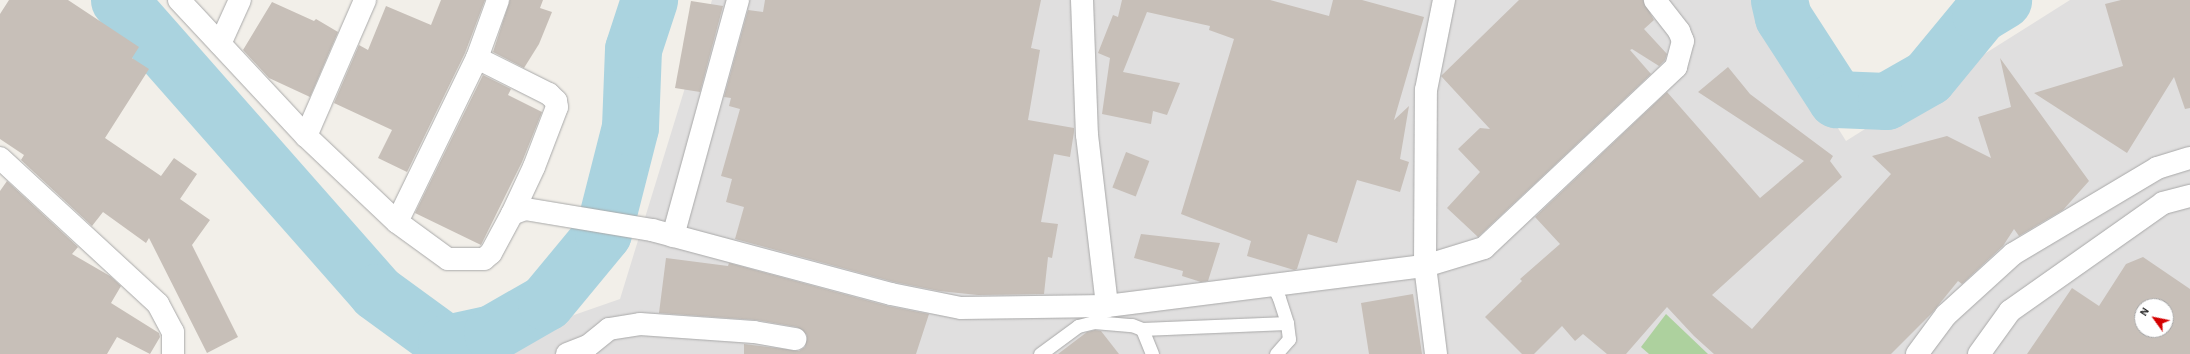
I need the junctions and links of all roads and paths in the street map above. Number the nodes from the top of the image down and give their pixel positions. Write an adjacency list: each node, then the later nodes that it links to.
1 (179, 0): 9 (street)
2 (240, 0): 9 (street)
3 (365, 0): 11 (street)
4 (498, 0): 10 (street)
5 (738, 0): 17 (street)
6 (1082, 0): 20 (street)
7 (1444, 0): 18 (street)
8 (1655, 0): 18 (street)
9 (220, 44): 11 (street)
10 (477, 58): 15 (street); 16 (street)
11 (306, 136): 16 (street)
12 (0, 158): 24 (street)
13 (2190, 158): 30 (street)
14 (2190, 196): 31 (street)
15 (518, 211): 16 (street); 17 (street)
16 (397, 222)
17 (673, 236): 20 (street)
18 (1426, 266): 19 (street); 29 (street)
19 (1272, 286): 20 (street); 21 (lane)
20 (1108, 315): 22 (lane); 26 (lane)
21 (1287, 323): 22 (lane); 28 (lane)
22 (1142, 329): 27 (lane)
23 (795, 339): 25 (street)
24 (173, 354)
25 (567, 354)
26 (1040, 354)
27 (1152, 354)
28 (1276, 354)
29 (1436, 354)
30 (1917, 354)
31 (1979, 354)

